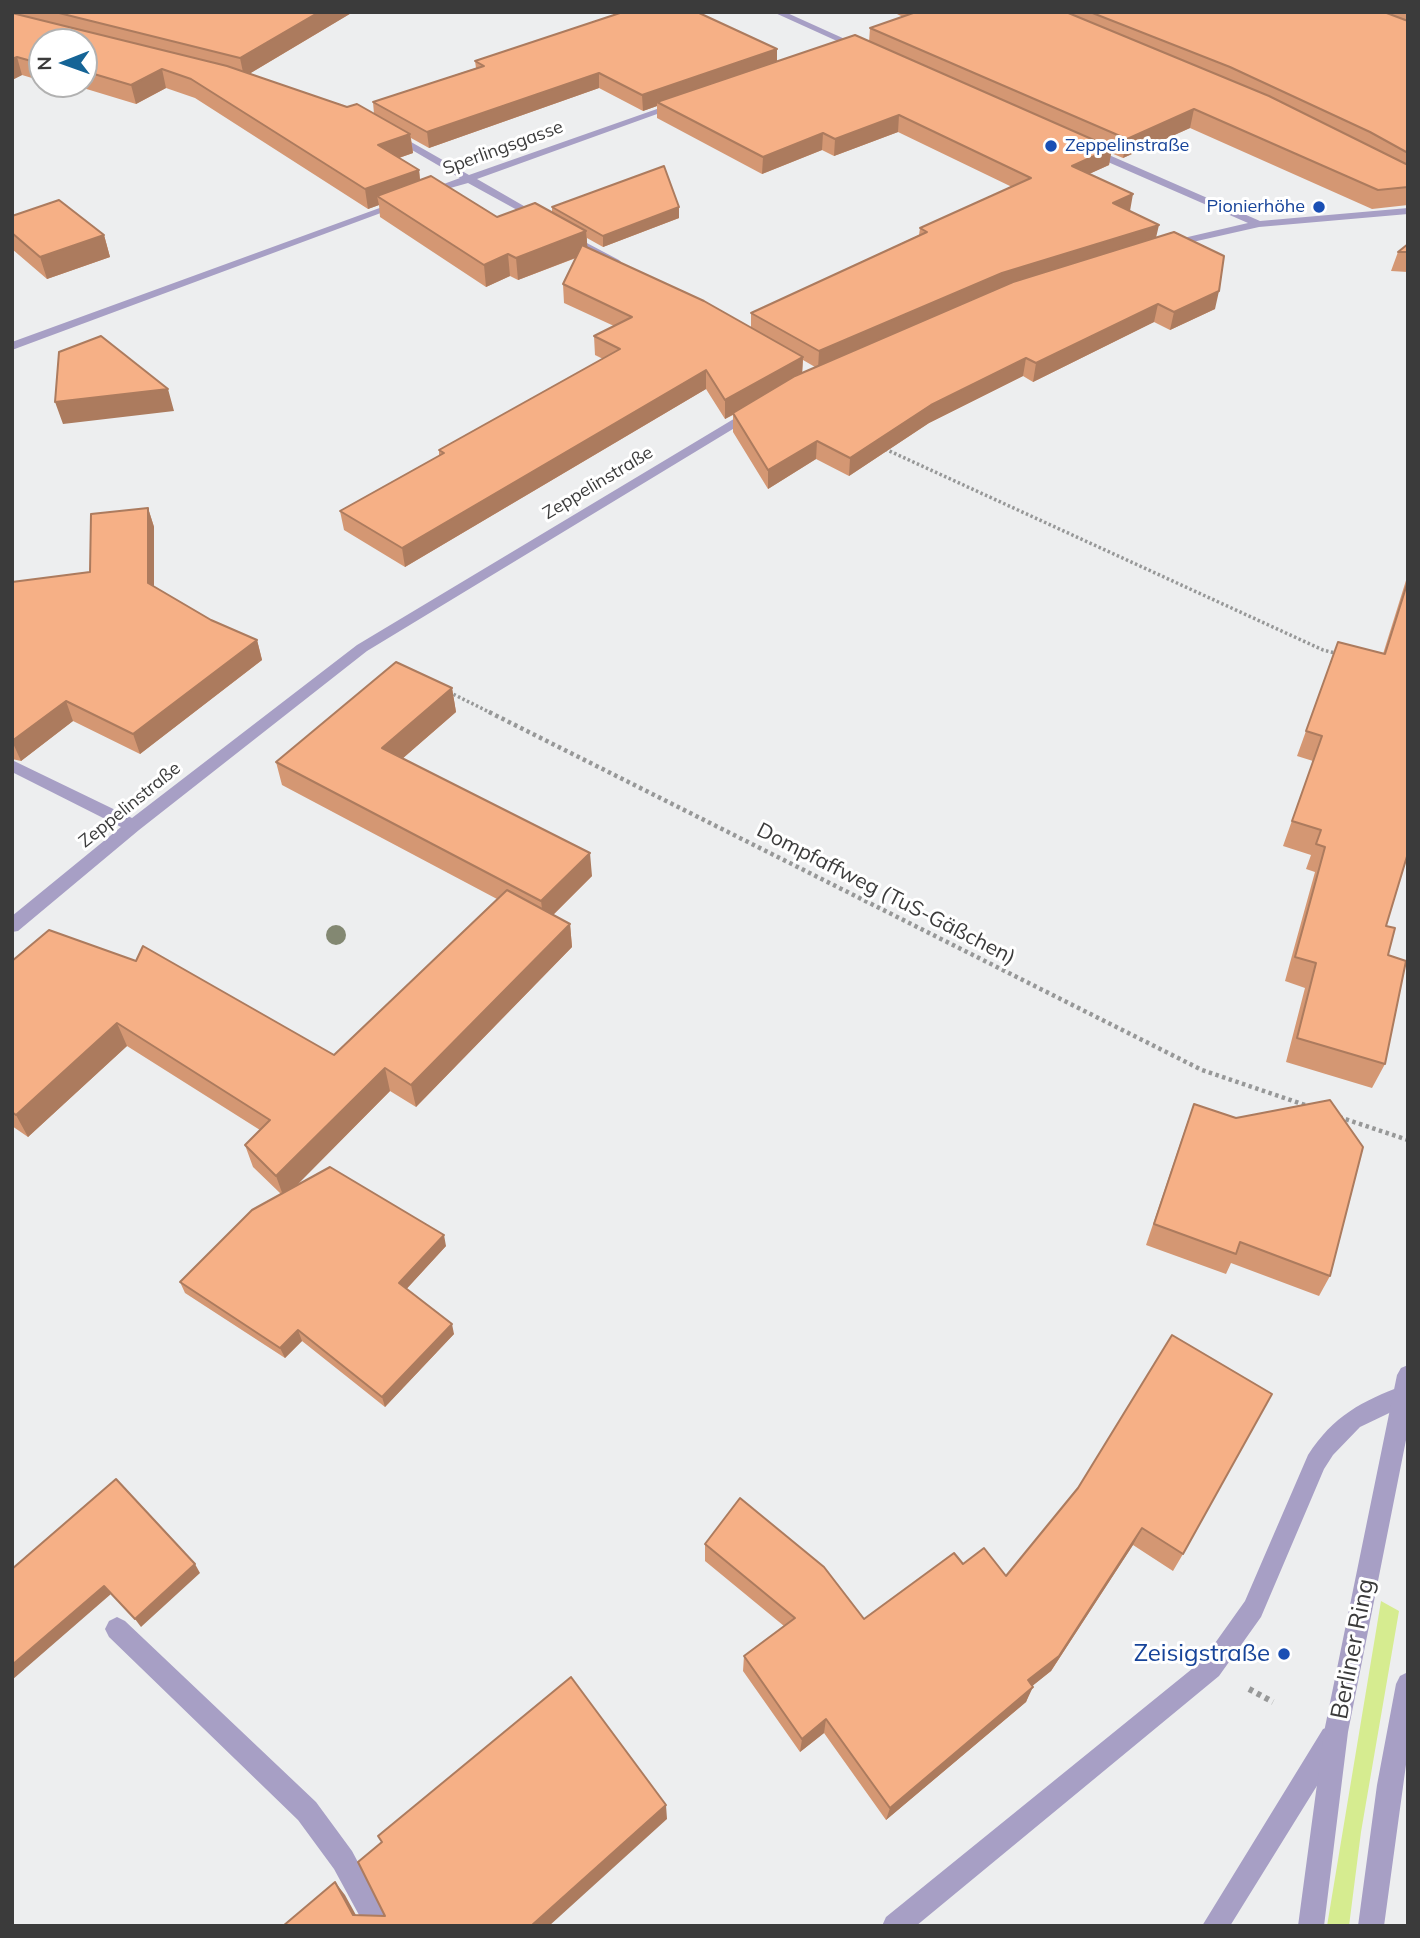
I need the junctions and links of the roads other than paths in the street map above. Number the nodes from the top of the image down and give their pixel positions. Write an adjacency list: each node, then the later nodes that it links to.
1 (777, 12): 2 (street)
2 (850, 44): 3 (street); 4 (street)
3 (837, 49)
4 (876, 55)
5 (684, 103): 8 (street, Sperlingsgasse)
6 (379, 127): 8 (street)
7 (1079, 145): 10 (street)
8 (467, 179): 12 (street); 13 (street, Sperlingsgasse)
9 (1408, 211): 10 (street)
10 (1259, 223): 11 (street)
11 (1157, 248)
12 (624, 267)
13 (12, 346)
14 (766, 404): 16 (street, Zeppelinstraße)
15 (12, 765): 16 (street)
16 (133, 826): 17 (street, Zeppelinstraße)
17 (12, 926)
18 (1406, 1385): 21 (street, Berliner Ring); 23 (street)
19 (117, 1629): 22 (street)
20 (1408, 1684): 26 (street)
21 (1336, 1732): 24 (street); 25 (street, Berliner Ring)
22 (379, 1926)
23 (895, 1926)
24 (1215, 1926)
25 (1311, 1926)
26 (1371, 1926)

